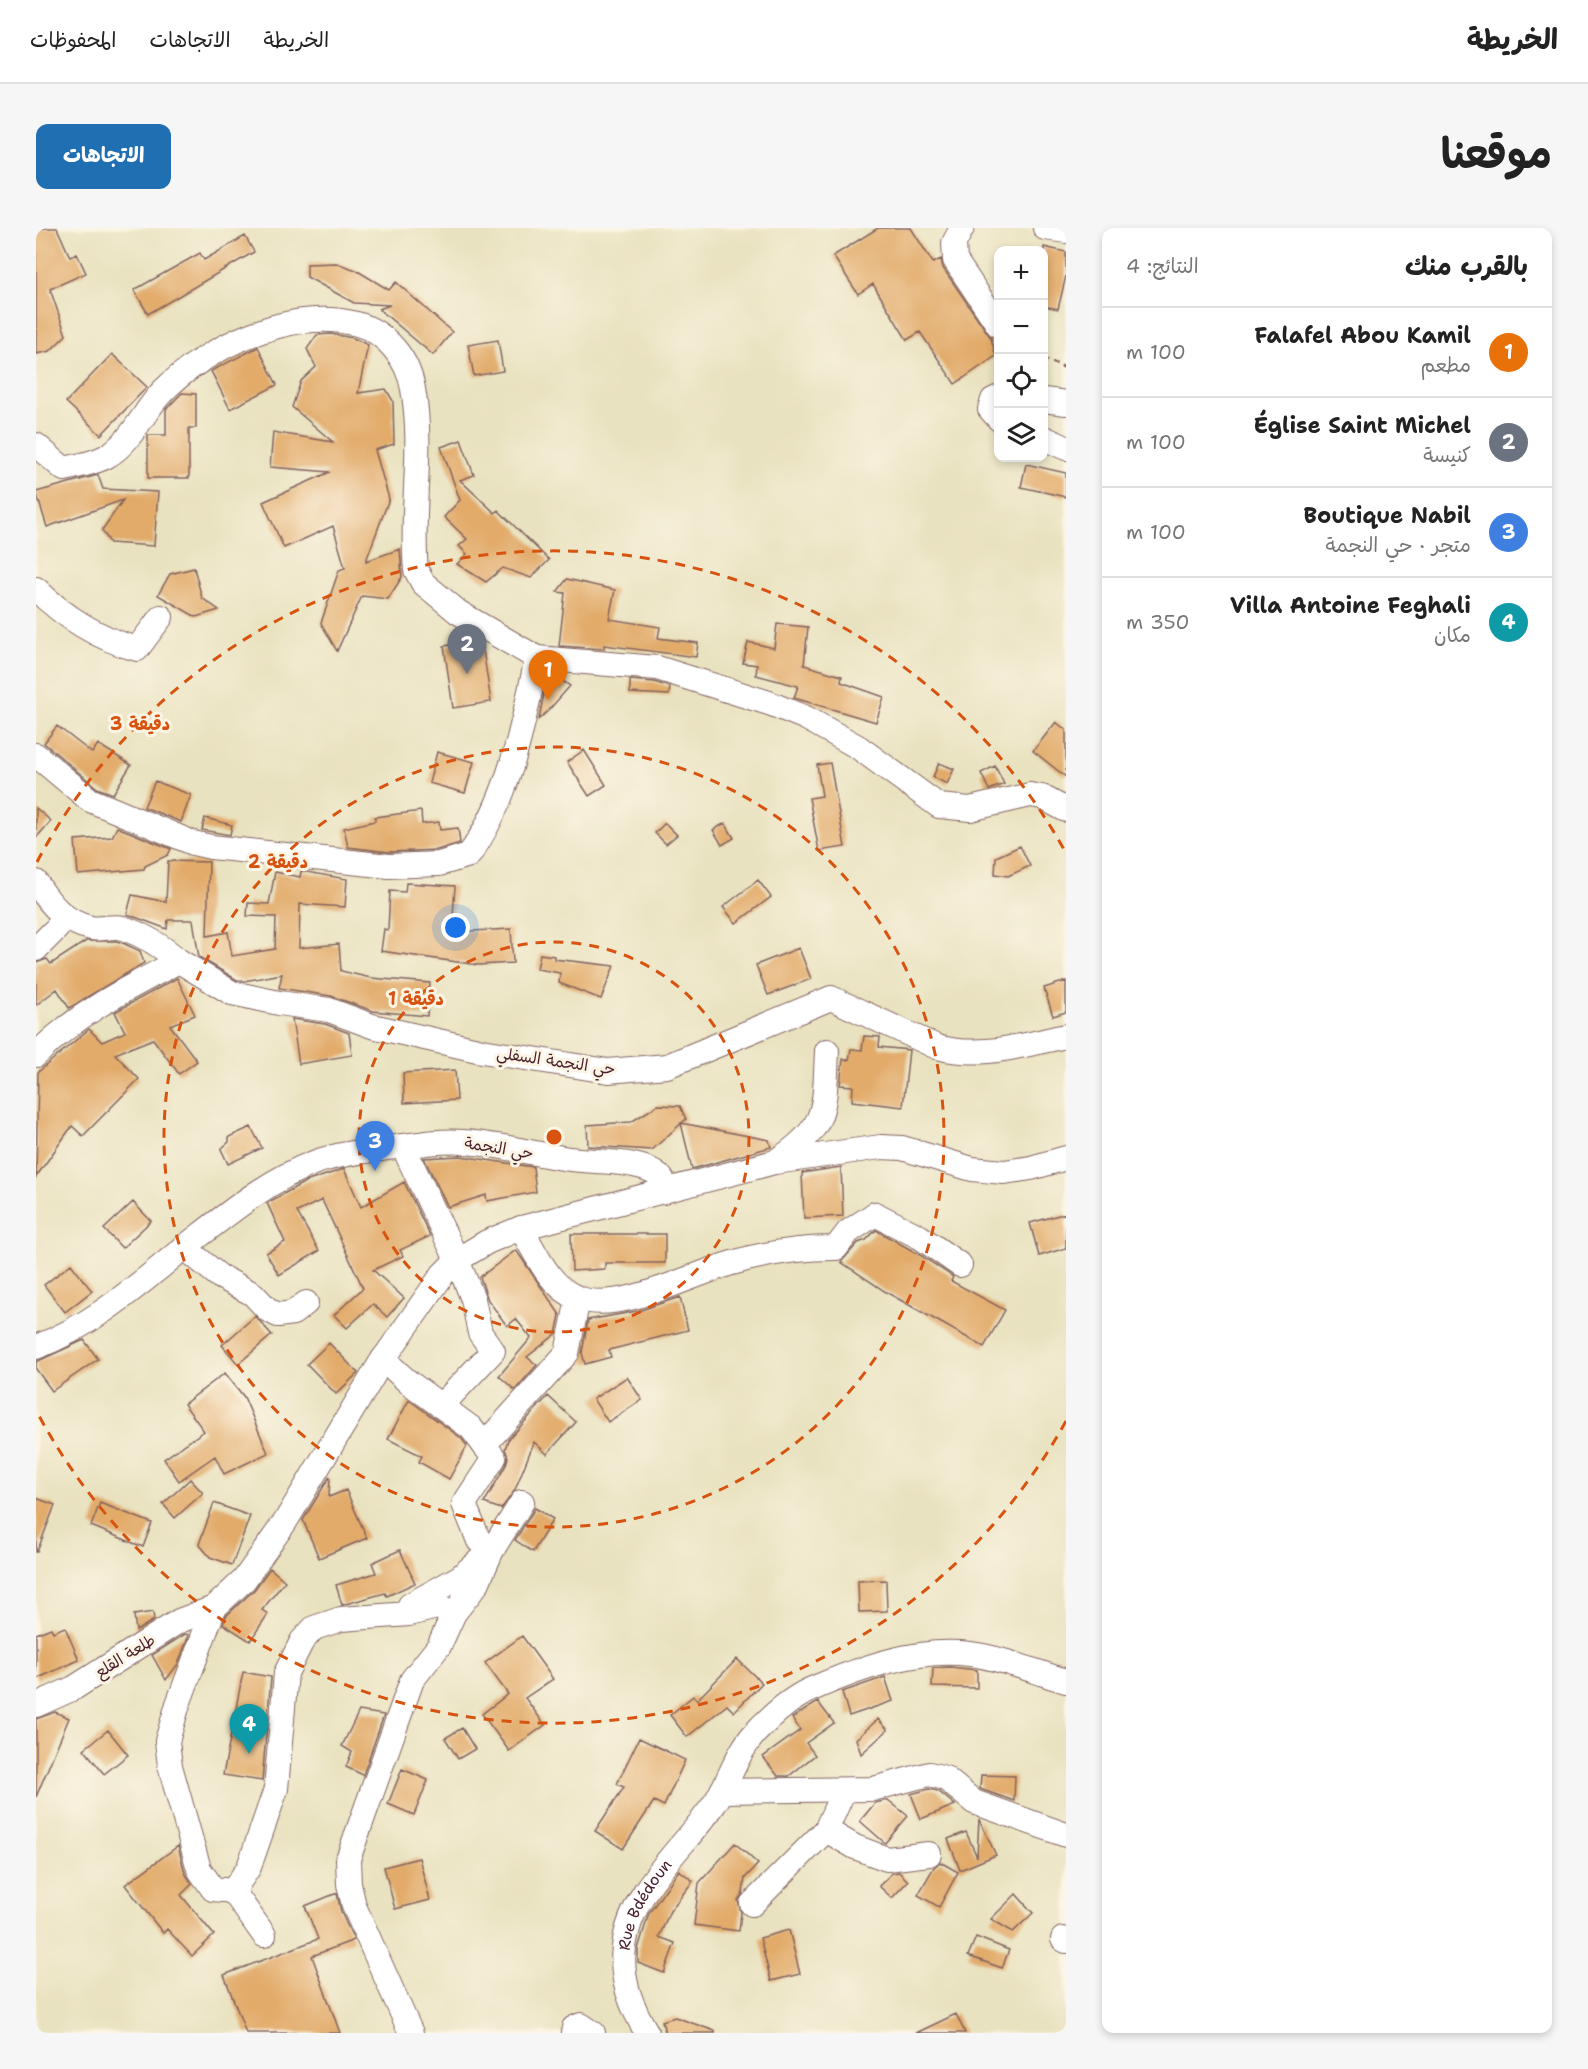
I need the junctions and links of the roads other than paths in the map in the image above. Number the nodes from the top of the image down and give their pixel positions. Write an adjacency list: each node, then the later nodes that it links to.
1 (962, 228): 4 (street)
2 (1045, 228): 3 (street)
3 (1066, 231)
4 (994, 318)
5 (994, 400): 8 (street)
6 (1048, 401): 7 (street)
7 (1066, 403)
8 (994, 413)
9 (1048, 440): 11 (street)
10 (36, 445): 12 (street)
11 (1066, 448)
12 (64, 469): 13 (street); 16 (street)
13 (36, 470)
14 (36, 589): 15 (street)
15 (161, 617)
16 (537, 658): 17 (street); 18 (street)
17 (36, 755)
18 (1066, 810)
19 (36, 882): 20 (street)
20 (64, 916): 21 (street); 22 (street, حي النجمة السفلي)
21 (36, 949)
22 (179, 961): 23 (street, حي النجمة السفلي); 25 (street)
23 (1066, 1036)
24 (827, 1051): 28 (street)
25 (36, 1055)
26 (403, 1146): 29 (street, حي النجمة); 31 (street, حي النجمة); 32 (street)
27 (1066, 1158): 28 (street)
28 (775, 1162): 29 (street)
29 (663, 1192): 30 (street)
30 (521, 1228): 32 (street); 34 (street)
31 (184, 1248): 35 (street); 36 (street, حي النجمة)
32 (457, 1260): 37 (street); 38 (street)
33 (960, 1265): 34 (street)
34 (578, 1299): 39 (street)
35 (306, 1303)
36 (36, 1347)
37 (383, 1359): 38 (street); 42 (street)
38 (441, 1406): 39 (street)
39 (484, 1445): 41 (street)
40 (522, 1502): 41 (street)
41 (492, 1550): 43 (street); 44 (street)
42 (214, 1608): 46 (street, طلعة القلع); 52 (street)
43 (454, 1613): 44 (street); 55 (street)
44 (389, 1615): 52 (street)
45 (1066, 1681): 48 (street, Rue Bdédoun)
46 (36, 1705)
47 (844, 1790): 48 (street); 49 (street); 50 (street)
48 (722, 1791): 58 (street, Rue Bdédoun)
49 (826, 1830): 51 (street); 53 (street)
50 (1066, 1835)
51 (929, 1854)
52 (233, 1891): 54 (street)
53 (752, 1904)
54 (264, 1935)
55 (411, 2033)
56 (573, 2033): 57 (street)
57 (593, 2033)
58 (646, 2033)

